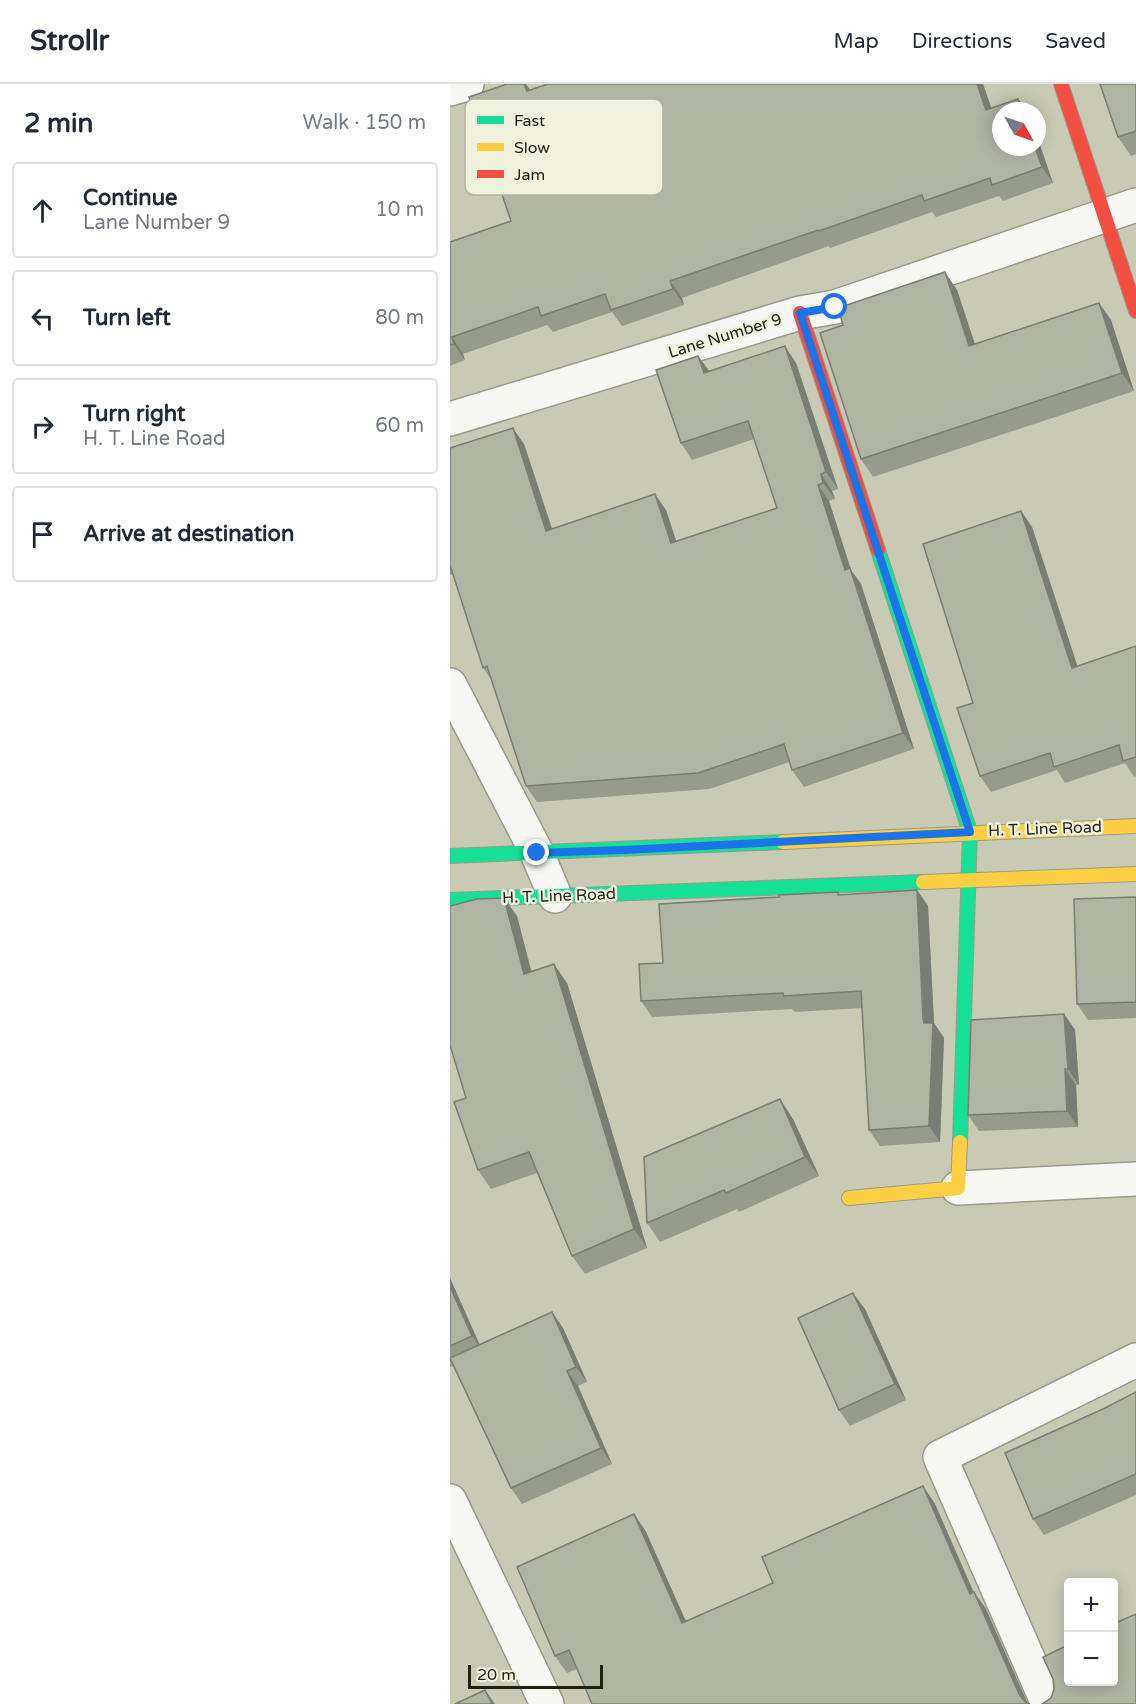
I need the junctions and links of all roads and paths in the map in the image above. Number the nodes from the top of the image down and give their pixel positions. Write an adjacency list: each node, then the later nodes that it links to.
1 (467, 84): 3 (street)
2 (1061, 84): 5 (street)
3 (450, 89)
4 (1136, 205): 5 (street, Lane Number 9)
5 (1104, 216): 6 (street); 7 (street, Lane Number 9)
6 (1136, 311)
7 (800, 313): 8 (street, Lane Number 9); 11 (street)
8 (450, 419)
9 (450, 685): 12 (street)
10 (1136, 826): 11 (street, H. T. Line Road)
11 (970, 832): 12 (street, H. T. Line Road); 15 (street)
12 (537, 853): 13 (street, H. T. Line Road); 16 (street)
13 (450, 856)
14 (1136, 874): 15 (street, H. T. Line Road)
15 (968, 880): 16 (street, H. T. Line Road); 19 (street)
16 (555, 896): 17 (street, H. T. Line Road)
17 (450, 900)
18 (1136, 1179): 19 (street)
19 (958, 1188): 20 (street)
20 (849, 1198)
21 (1136, 1360): 24 (street)
22 (450, 1500): 23 (street)
23 (547, 1704)
24 (1048, 1704)

